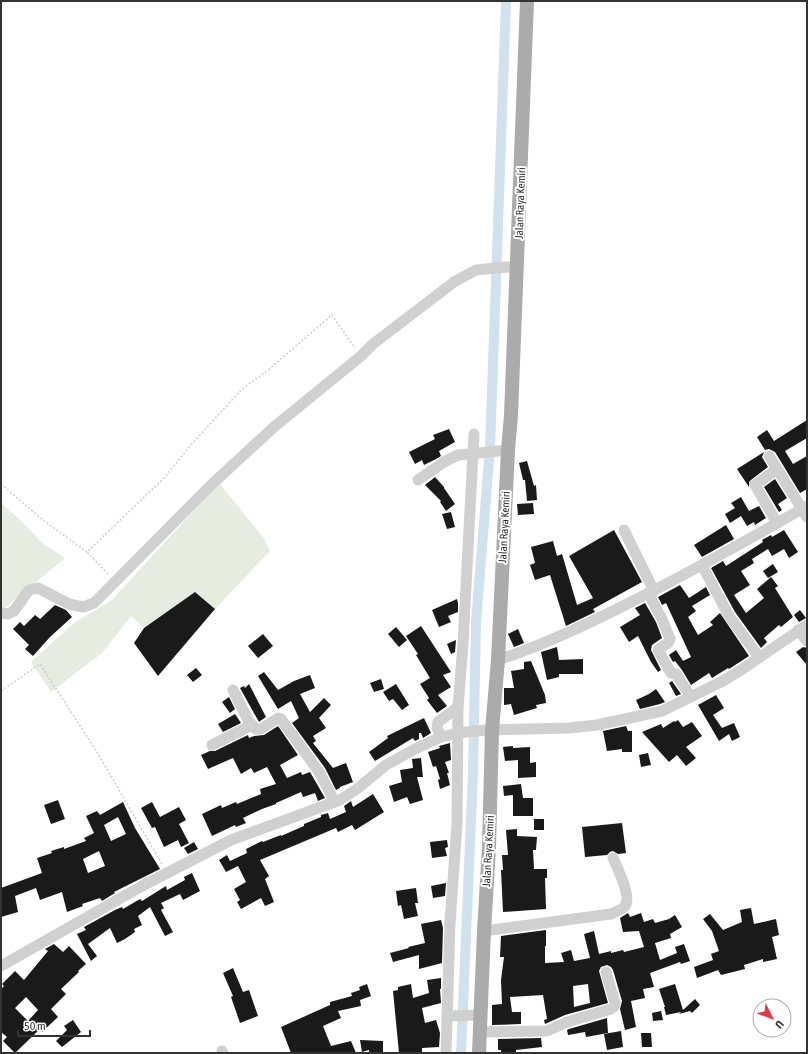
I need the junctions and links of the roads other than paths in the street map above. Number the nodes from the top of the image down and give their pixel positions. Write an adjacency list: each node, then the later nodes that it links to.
1 (527, 1): 2 (main road, Jalan Raya Kemiri)
2 (512, 267): 4 (main road, Jalan Raya Kemiri); 14 (street)
3 (474, 434): 5 (street)
4 (505, 451): 5 (street); 18 (main road, Jalan Raya Kemiri)
5 (474, 453): 8 (street); 21 (street)
6 (769, 456): 7 (street)
7 (777, 469): 9 (street); 10 (street)
8 (418, 480)
9 (805, 511): 10 (street)
10 (777, 523): 12 (street)
11 (624, 530): 13 (street)
12 (702, 565): 13 (street); 17 (street)
13 (651, 592): 18 (street); 20 (street)
14 (1, 613)
15 (802, 628): 16 (street); 17 (street)
16 (807, 641)
17 (759, 657): 20 (street)
18 (498, 660): 23 (main road, Jalan Raya Kemiri)
19 (233, 690): 22 (street)
20 (691, 697): 23 (street)
21 (458, 707): 24 (street); 25 (street)
22 (252, 725): 26 (street); 27 (street)
23 (489, 730): 24 (street); 29 (main road, Jalan Raya Kemiri)
24 (460, 732): 25 (street); 33 (street)
25 (441, 737): 27 (street)
26 (212, 745)
27 (335, 802): 30 (street)
28 (613, 858): 29 (street)
29 (484, 931): 32 (main road, Jalan Raya Kemiri)
30 (1, 966)
31 (606, 972): 34 (street)
32 (477, 1015): 33 (street); 34 (main road, Jalan Raya Kemiri)
33 (449, 1016): 35 (street)
34 (480, 1032): 36 (main road, Jalan Raya Kemiri)
35 (446, 1053)
36 (479, 1053)

